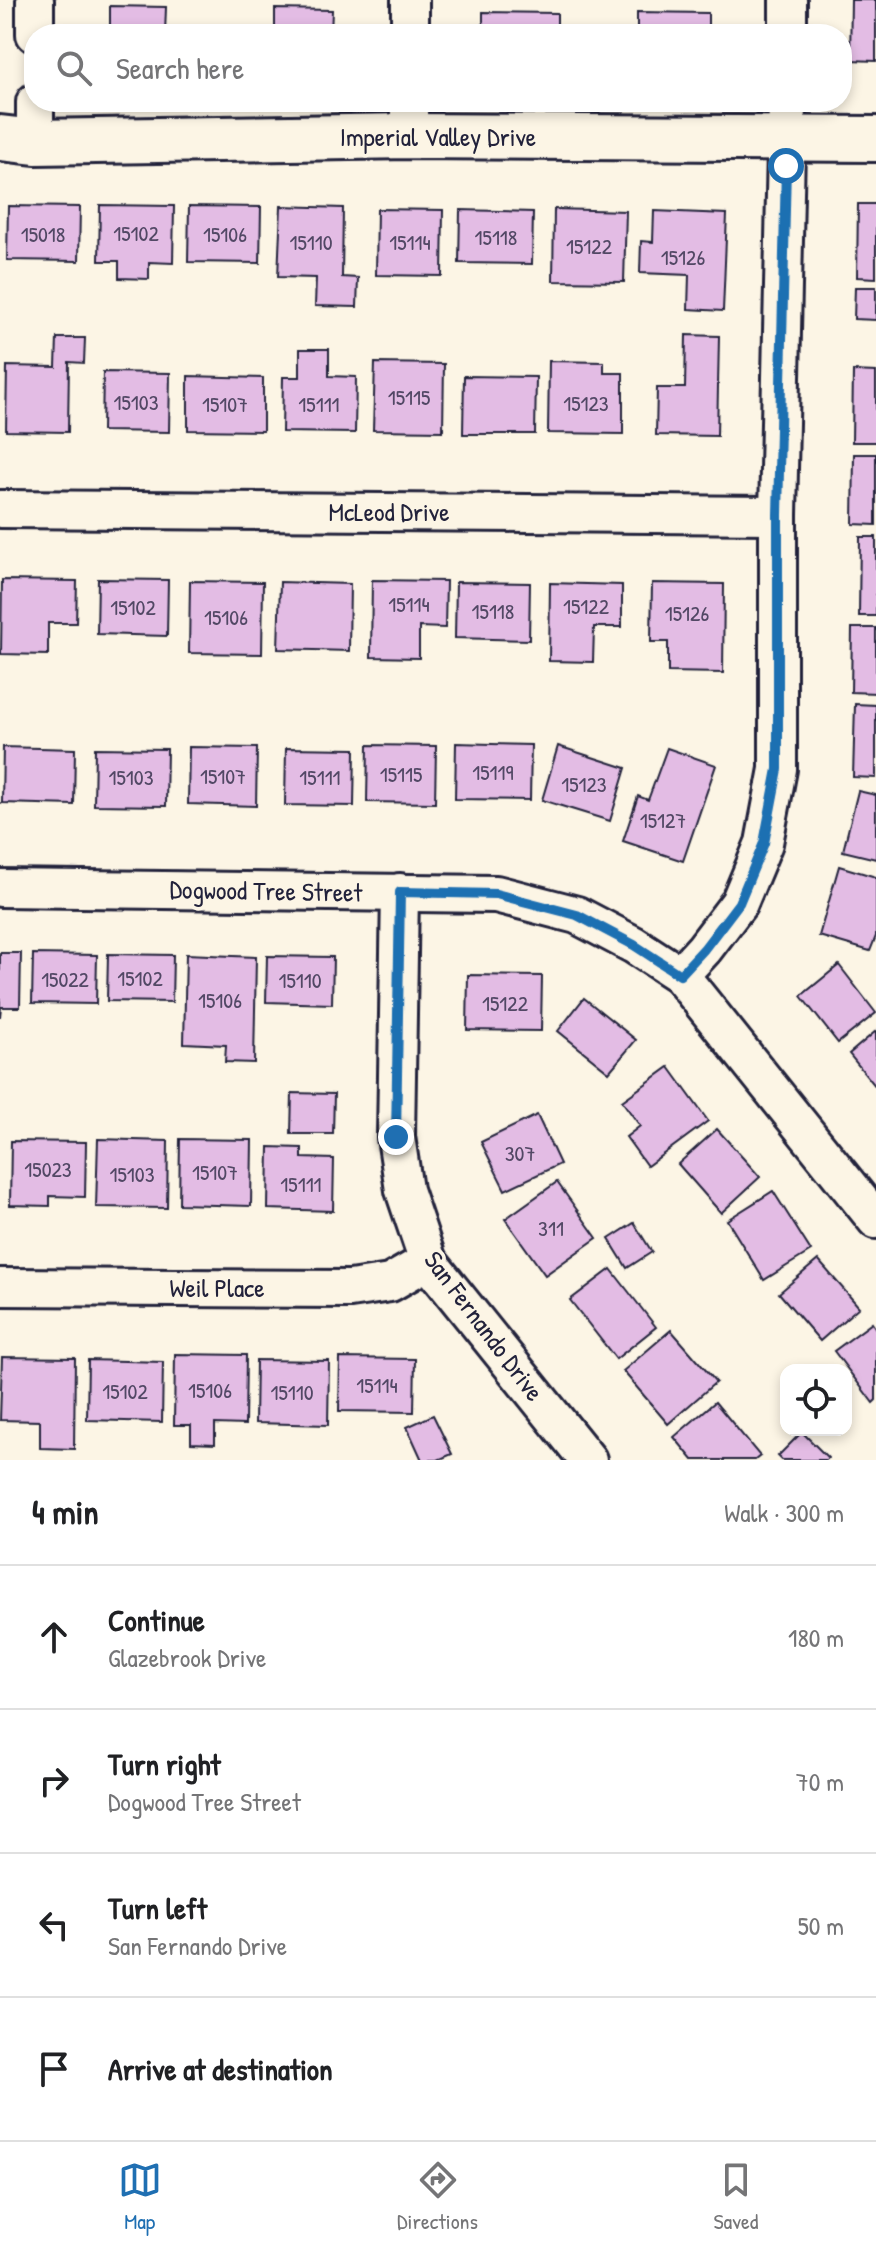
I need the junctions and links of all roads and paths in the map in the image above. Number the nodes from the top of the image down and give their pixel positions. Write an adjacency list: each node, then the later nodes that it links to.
1 (35, 0): 4 (street)
2 (410, 0): 5 (street)
3 (788, 0): 6 (street)
4 (35, 24)
5 (410, 24)
6 (788, 24)
7 (409, 119): 8 (street, Imperial Valley Drive); 9 (street, Imperial Valley Drive)
8 (787, 120): 10 (street, Imperial Valley Drive); 12 (street)
9 (23, 127)
10 (876, 139)
11 (0, 509): 12 (street, McLeod Drive)
12 (778, 515): 15 (street)
13 (0, 888): 14 (street, Dogwood Tree Street)
14 (400, 892): 15 (street, Dogwood Tree Street); 17 (street, San Fernando Drive)
15 (680, 975): 16 (street, Dogwood Tree Street)
16 (876, 1220)
17 (428, 1261): 18 (street, Weil Place); 19 (street, San Fernando Drive)
18 (0, 1287)
19 (588, 1460)

